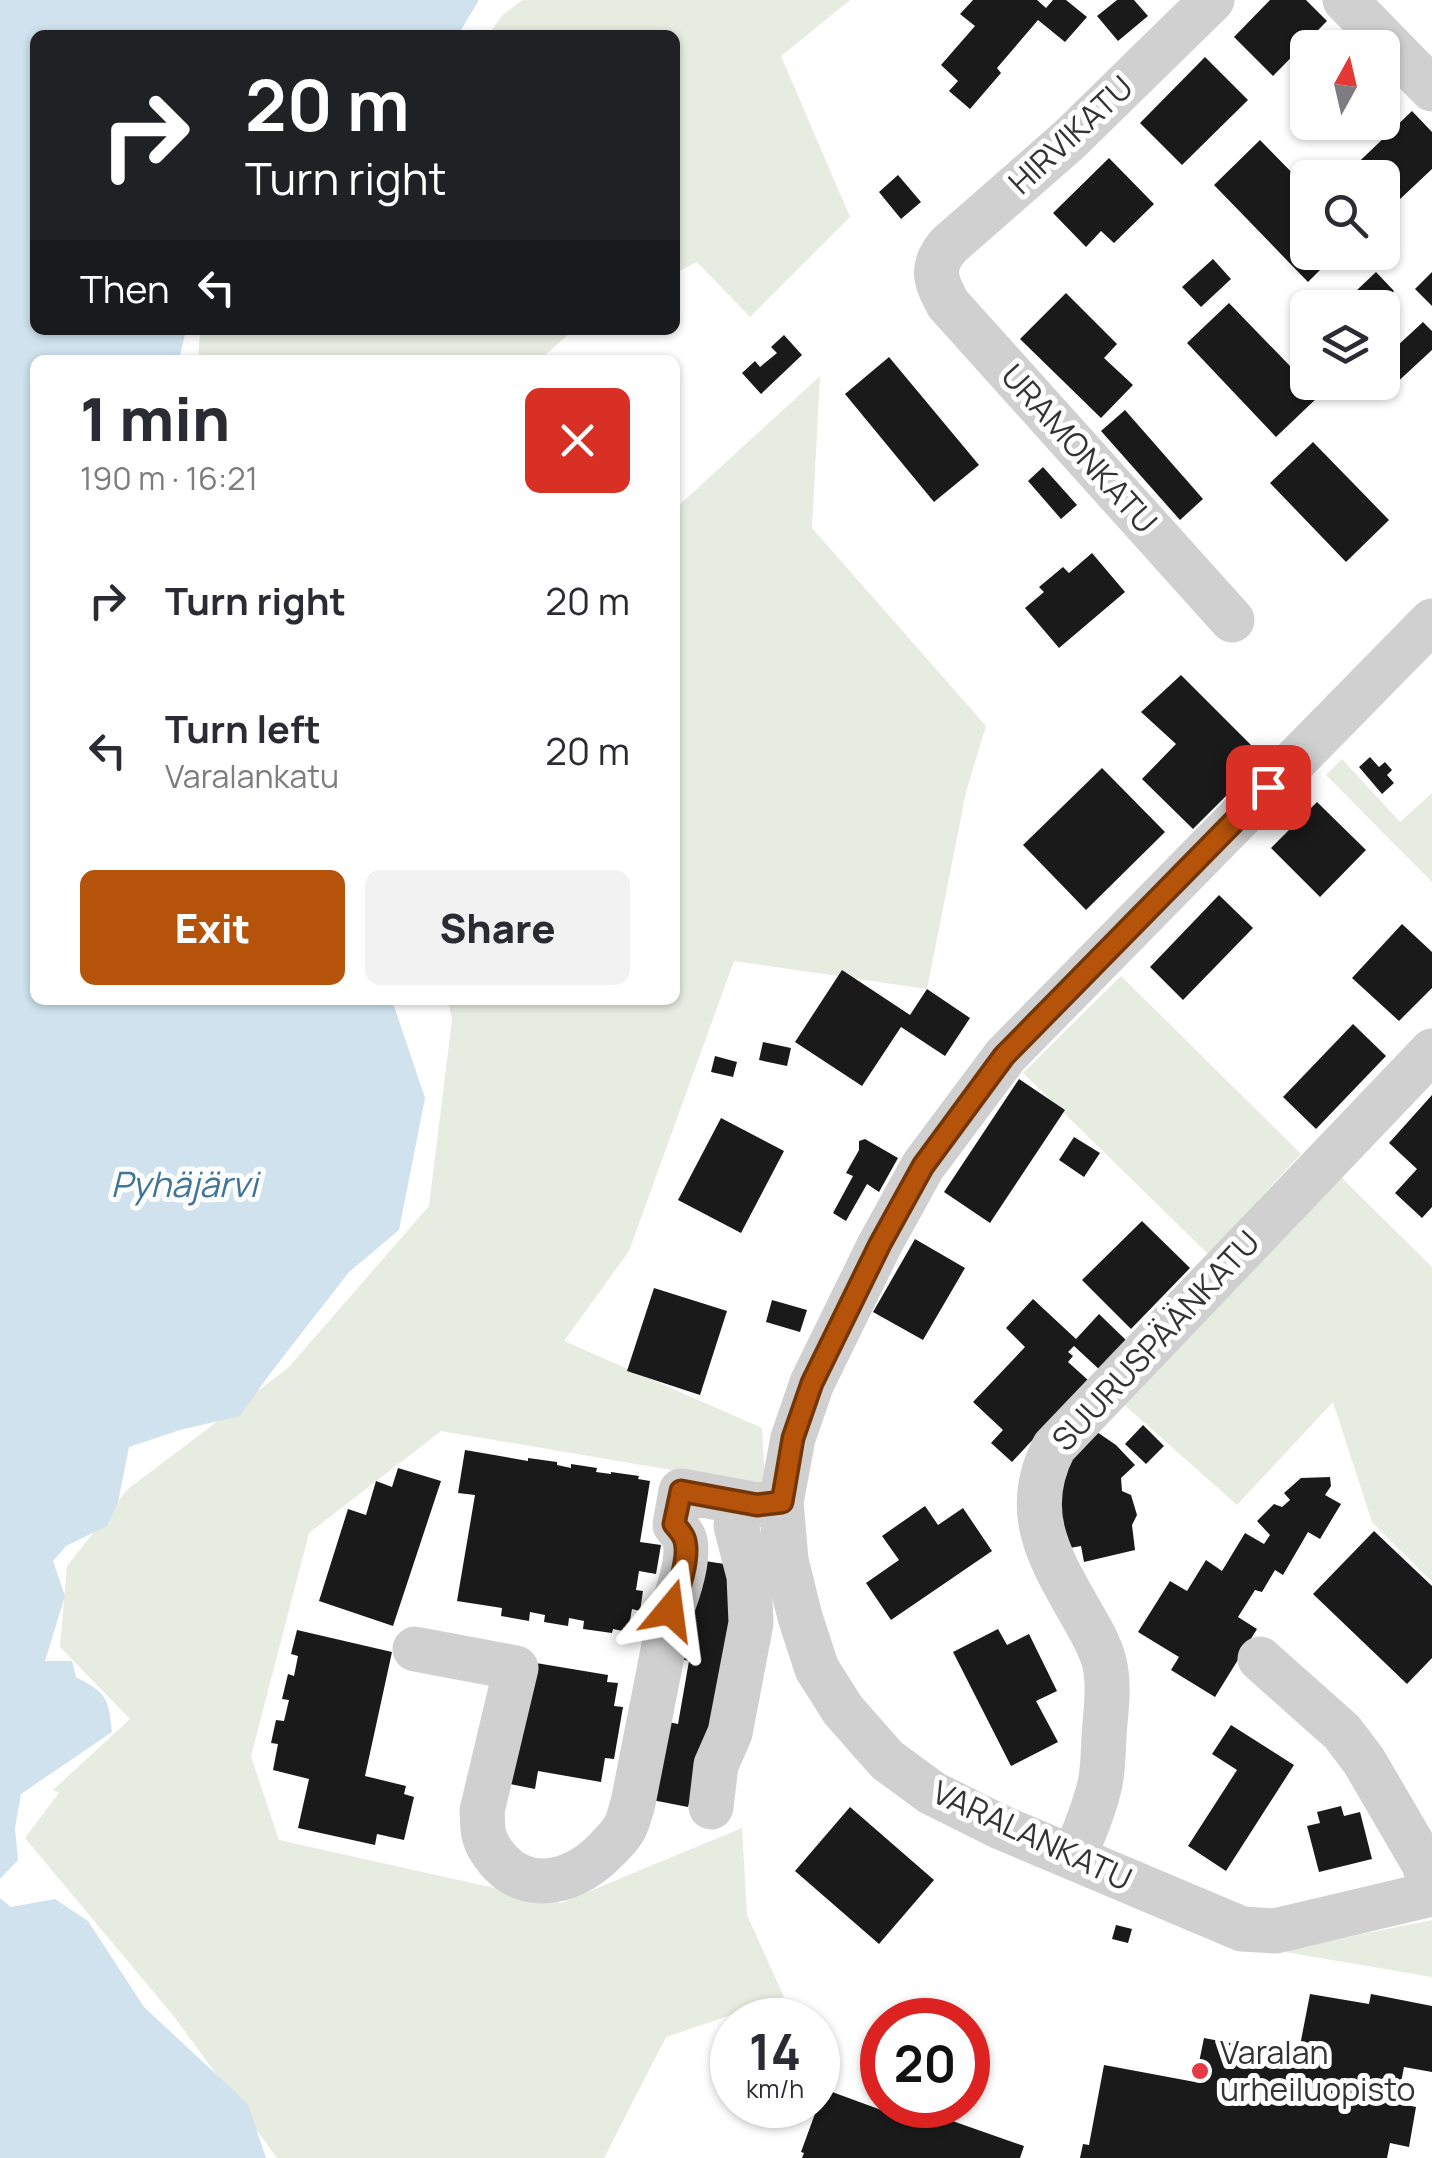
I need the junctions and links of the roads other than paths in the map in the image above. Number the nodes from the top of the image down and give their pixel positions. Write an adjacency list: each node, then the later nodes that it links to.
1 (1212, 0): 4 (street, HIRVIKATU)
2 (1346, 0): 3 (street)
3 (1432, 89)
4 (936, 272): 5 (street, URAMONKATU)
5 (1232, 620)
6 (1432, 620): 8 (street, VARALANKATU)
7 (1432, 1051): 12 (street, SUURUSPÄÄNKATU)
8 (761, 1502): 9 (street); 11 (street); 12 (street, VARALANKATU)
9 (415, 1649)
10 (1260, 1658): 13 (street)
11 (711, 1807)
12 (1074, 1857): 13 (street, VARALANKATU)
13 (1432, 1890)

